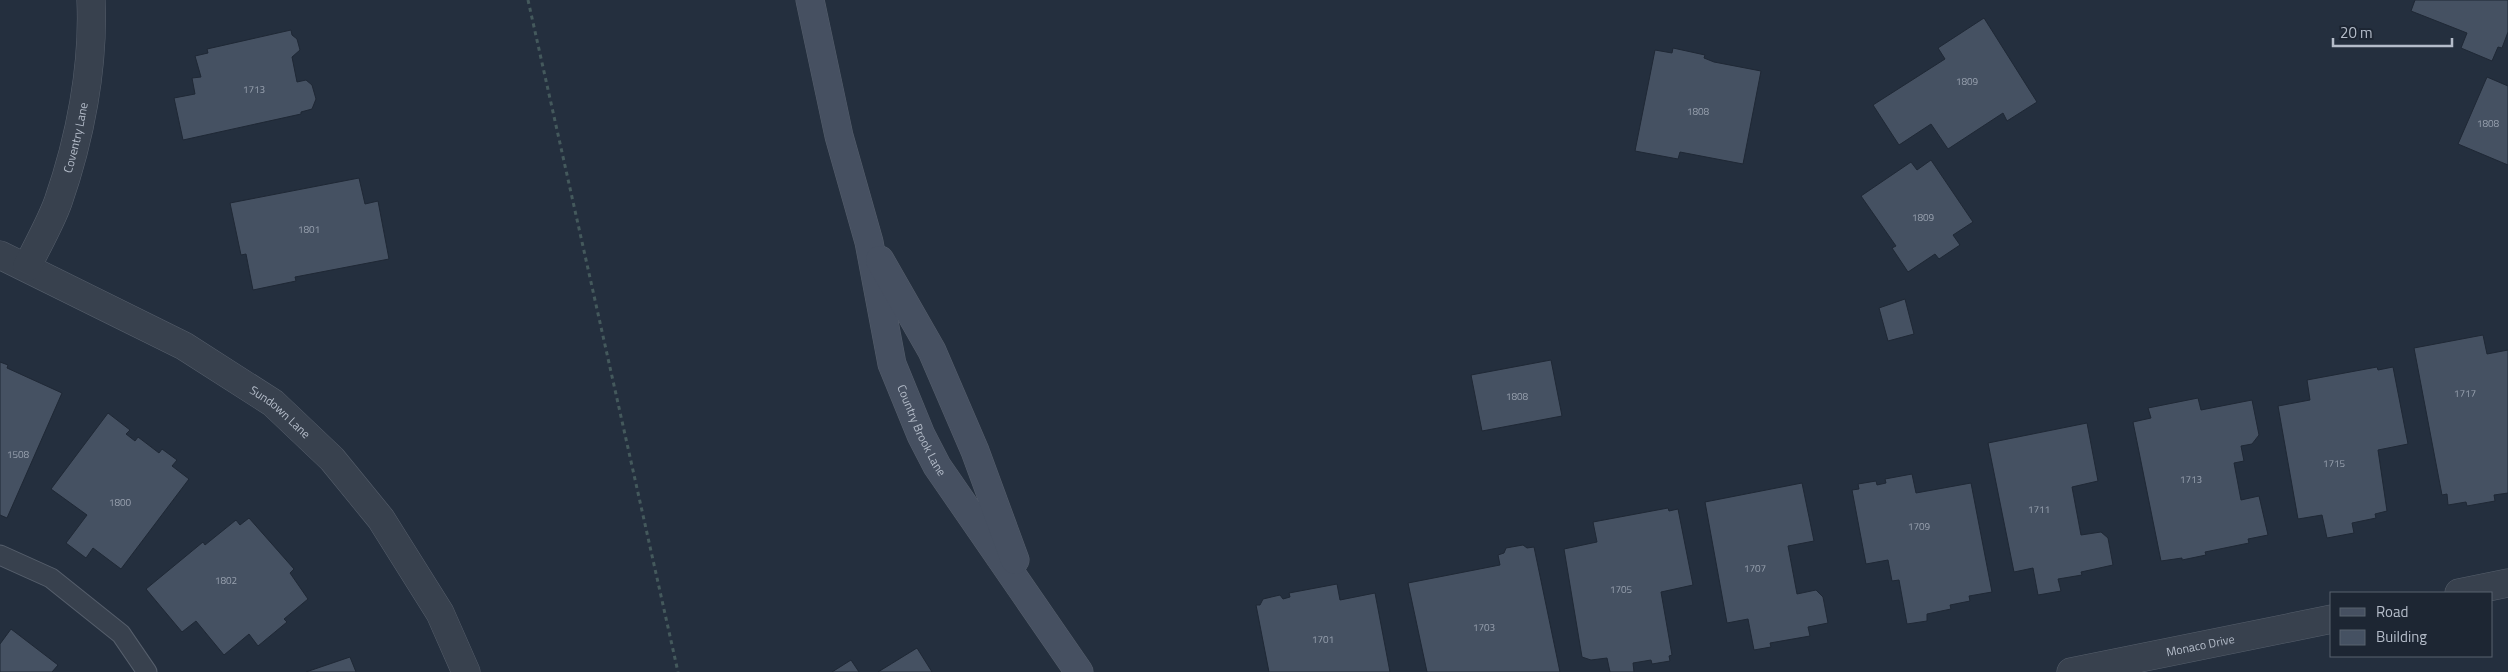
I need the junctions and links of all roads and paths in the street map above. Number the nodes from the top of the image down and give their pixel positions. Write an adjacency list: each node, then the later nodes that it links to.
1 (91, 0): 6 (street, Coventry Lane)
2 (528, 0): 14 (path)
3 (810, 0): 4 (street, Country Brook Lane)
4 (869, 242): 10 (street, Country Brook Lane); 10 (street, Country Brook Lane)
5 (0, 255): 6 (street, Sundown Lane)
6 (26, 267): 13 (street, Sundown Lane)
7 (0, 555): 12 (lane)
8 (2508, 583): 9 (street)
9 (2464, 592)
10 (1027, 594): 15 (street, Country Brook Lane)
11 (2330, 619): 16 (street, Monaco Drive)
12 (147, 672)
13 (466, 672)
14 (678, 672)
15 (1079, 672)
16 (2071, 672)

